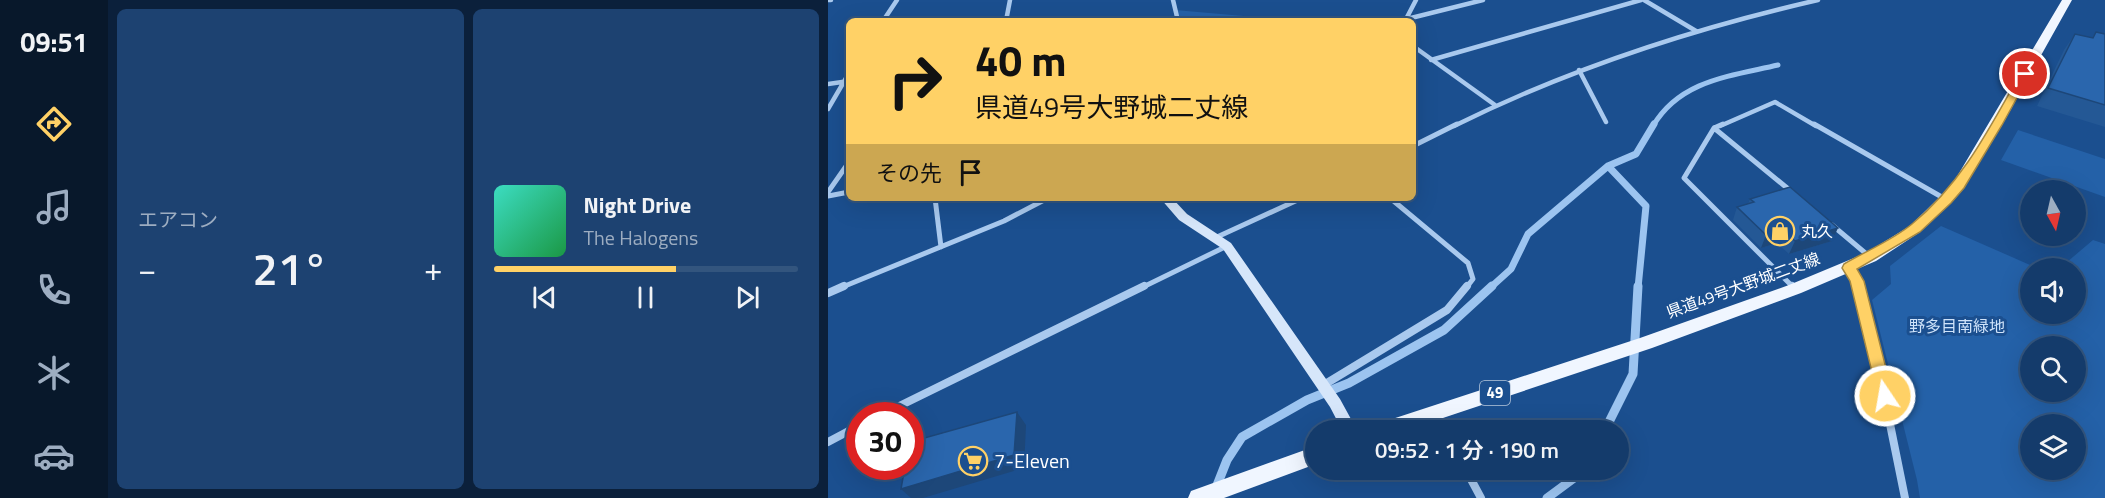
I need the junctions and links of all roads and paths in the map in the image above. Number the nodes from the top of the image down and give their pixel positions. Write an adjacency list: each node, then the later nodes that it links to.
1 (897, 0): 9 (street)
2 (1010, 0): 10 (street)
3 (1173, 0): 11 (street)
4 (1416, 0): 12 (street)
5 (1483, 0): 13 (street)
6 (1642, 0): 14 (street); 16 (street)
7 (1818, 0): 14 (street)
8 (2067, 0): 29 (main road, 県道49号大野城二丈線 / 49)
9 (885, 18)
10 (1007, 18)
11 (1177, 18)
12 (1407, 18)
13 (1414, 18)
14 (1696, 31): 17 (street)
15 (1416, 48): 16 (street)
16 (1431, 60): 20 (street)
17 (1578, 70): 20 (street); 22 (street)
18 (846, 81): 19 (street); 21 (street)
19 (828, 84)
20 (1495, 105): 24 (street)
21 (828, 110)
22 (1606, 122)
23 (1714, 128): 28 (street); 29 (street); 40 (street)
24 (1416, 144)
25 (846, 167): 27 (street)
26 (846, 192): 27 (street)
27 (828, 194)
28 (1795, 194)
29 (1947, 200): 38 (main road, 県道49号大野城二丈線 / 49)
30 (935, 201): 37 (street)
31 (1042, 201): 37 (street)
32 (1169, 201): 36 (street)
33 (1296, 201): 36 (street)
34 (1394, 201): 42 (street)
35 (1822, 217): 38 (street)
36 (1222, 241): 42 (street); 43 (street)
37 (941, 247): 41 (street)
38 (1871, 257): 39 (main road, 県道49号大野城二丈線 / 49)
39 (1849, 268): 40 (main road, 県道49号大野城二丈線 / 49); 55 (street)
40 (1795, 289): 44 (main road, 県道49号大野城二丈線 / 49)
41 (828, 293)
42 (1322, 386): 45 (street)
43 (906, 402)
44 (1435, 412): 46 (main road, 県道49号大野城二丈線 / 49); 47 (street)
45 (1344, 420)
46 (1412, 420)
47 (1440, 420)
48 (846, 432): 49 (street)
49 (828, 442)
50 (1305, 460): 52 (main road)
51 (1471, 480): 54 (street)
52 (1230, 492): 53 (main road)
53 (1198, 498)
54 (1481, 498)
55 (1905, 498)

